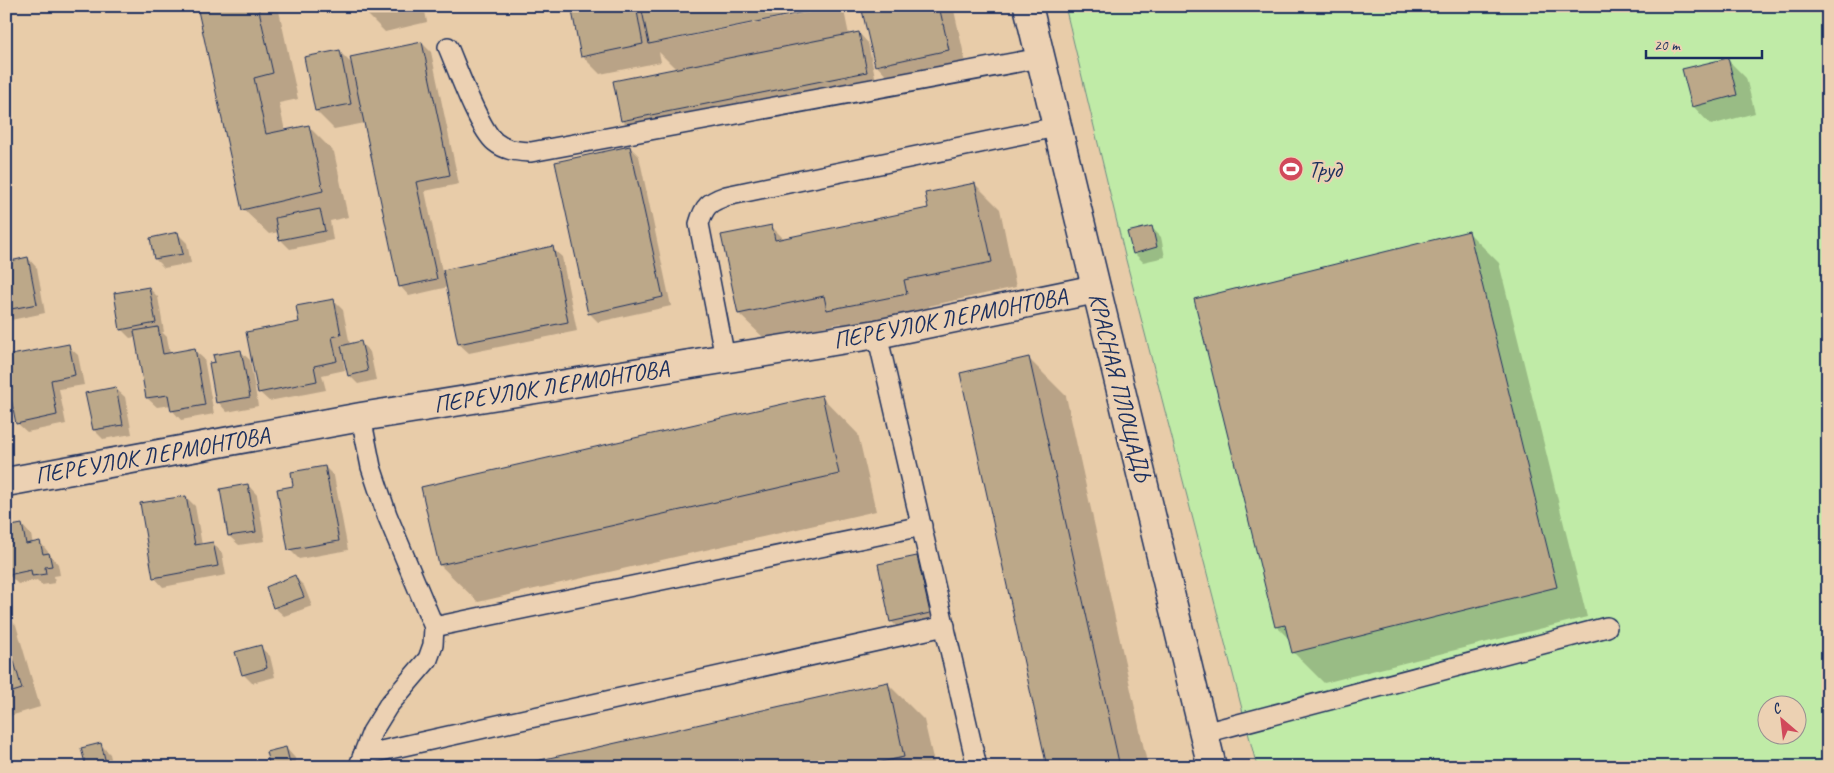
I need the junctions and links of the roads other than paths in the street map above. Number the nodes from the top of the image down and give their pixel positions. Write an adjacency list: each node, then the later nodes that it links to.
1 (1028, 6): 3 (street, КРАСНАЯ ПЛОЩАДЬ)
2 (448, 47): 3 (lane)
3 (1040, 58): 4 (street, КРАСНАЯ ПЛОЩАДЬ)
4 (1056, 127): 5 (street, КРАСНАЯ ПЛОЩАДЬ); 7 (lane)
5 (1096, 290): 6 (street, ПЕРЕУЛОК ЛЕРМОНТОВА); 14 (street, КРАСНАЯ ПЛОЩАДЬ)
6 (877, 334): 7 (street, ПЕРЕУЛОК ЛЕРМОНТОВА); 10 (lane)
7 (725, 358): 8 (street, ПЕРЕУЛОК ЛЕРМОНТОВА)
8 (361, 417): 9 (street, ПЕРЕУЛОК ЛЕРМОНТОВА); 12 (lane)
9 (6, 482)
10 (922, 526): 11 (lane); 12 (lane)
11 (945, 626): 15 (lane); 16 (lane)
12 (434, 627): 15 (lane)
13 (1607, 627): 14 (lane)
14 (1204, 733): 17 (street, КРАСНАЯ ПЛОЩАДЬ)
15 (361, 761)
16 (976, 767)
17 (1212, 767)

